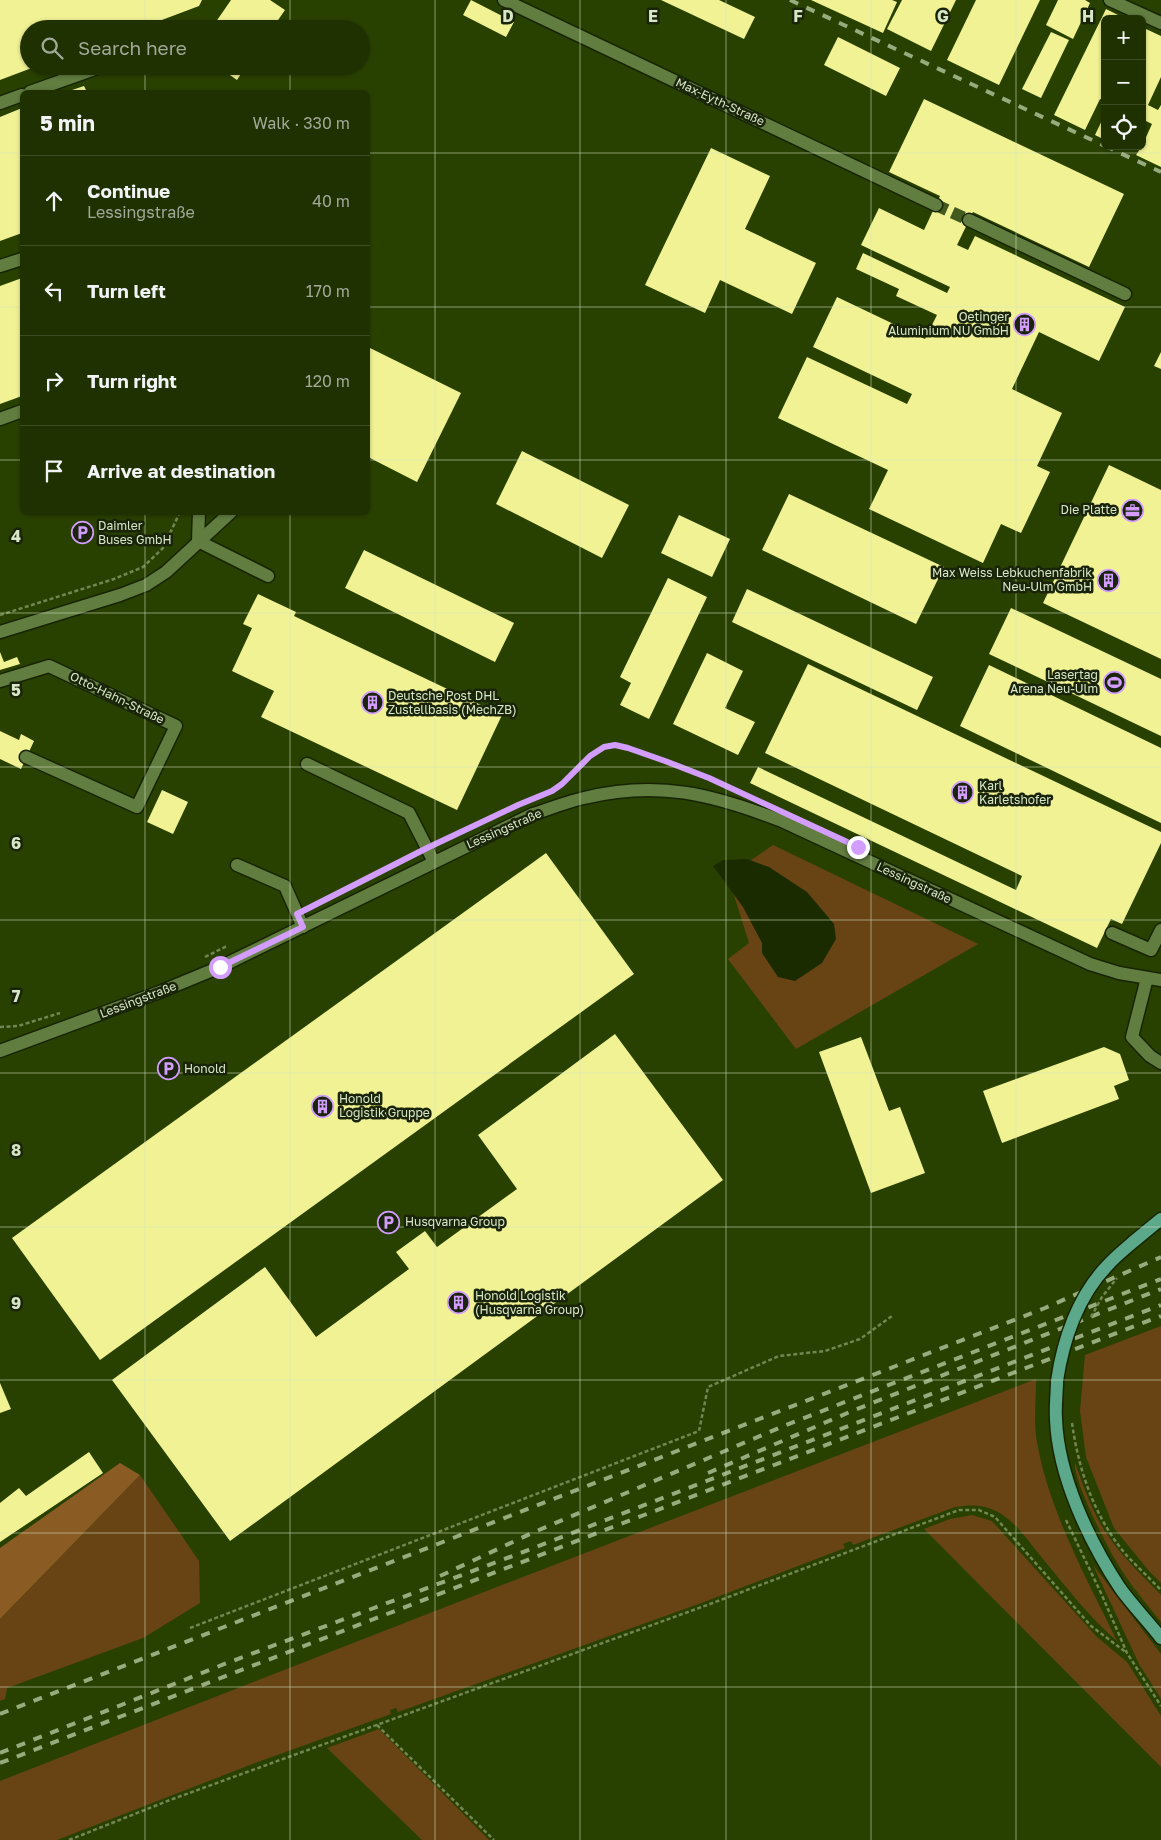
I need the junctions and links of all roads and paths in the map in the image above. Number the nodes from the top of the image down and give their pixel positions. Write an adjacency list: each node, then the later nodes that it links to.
1 (504, 0): 8 (street, Max-Eyth-Straße)
2 (1110, 0): 3 (street)
3 (1161, 23)
4 (78, 75): 5 (street)
5 (36, 90)
6 (20, 96): 7 (street)
7 (0, 103)
8 (936, 205)
9 (969, 220): 12 (street)
10 (20, 260): 11 (street)
11 (0, 266)
12 (1125, 294)
13 (20, 412): 14 (street)
14 (0, 419)
15 (179, 515): 20 (path)
16 (199, 515): 18 (street)
17 (228, 515): 18 (street)
18 (198, 541): 19 (street); 21 (street)
19 (268, 576)
20 (0, 615)
21 (0, 632)
22 (0, 682): 23 (street, Otto-Hahn-Straße)
23 (26, 757)
24 (307, 764): 28 (street)
25 (726, 787): 26 (path)
26 (544, 794)
27 (493, 817): 28 (path)
28 (427, 848): 29 (street); 31 (path)
29 (434, 862): 32 (street, Lessingstraße); 37 (street, Lessingstraße)
30 (237, 865): 32 (street)
31 (375, 874)
32 (303, 927): 41 (street, Lessingstraße)
33 (1161, 930): 34 (street)
34 (1112, 933)
35 (234, 943): 36 (path)
36 (198, 960)
37 (1146, 978): 38 (street, Lessingstraße); 42 (street)
38 (1161, 980)
39 (63, 1012): 40 (path)
40 (0, 1027)
41 (0, 1051)
42 (1161, 1063)
43 (1161, 1219): 50 (main road, bridge)
44 (1120, 1273): 46 (path, bridge)
45 (892, 1316): 49 (path)
46 (1089, 1320)
47 (1071, 1417): 48 (path)
48 (1161, 1590)
49 (190, 1628)
50 (1161, 1638)
51 (1161, 1706): 52 (path)
52 (377, 1725): 53 (path); 54 (path)
53 (69, 1840)
54 (494, 1840)

